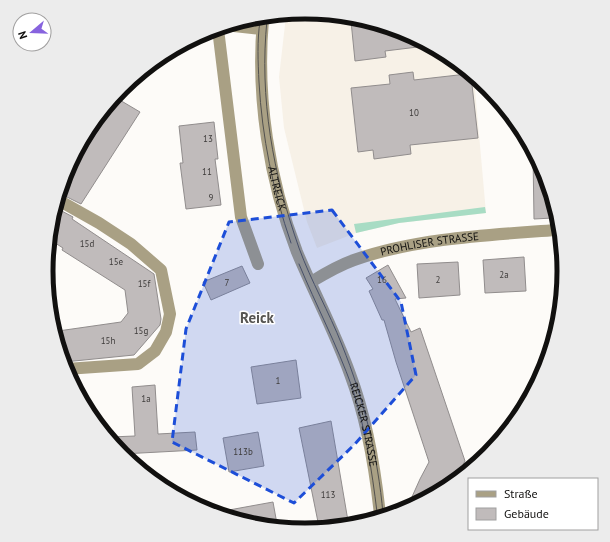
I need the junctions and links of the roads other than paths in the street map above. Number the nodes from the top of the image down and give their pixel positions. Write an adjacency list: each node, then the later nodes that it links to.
1 (250, 25): 2 (street, ALTREICK)
2 (262, 25): 7 (street, ALTREICK)
3 (219, 34): 6 (street)
4 (63, 203): 9 (street)
5 (554, 230): 7 (street, PROHLISER STRASSE)
6 (258, 264)
7 (311, 282): 8 (street, ALTREICK)
8 (335, 337): 10 (street, REICKER STRASSE)
9 (73, 369)
10 (380, 512)

